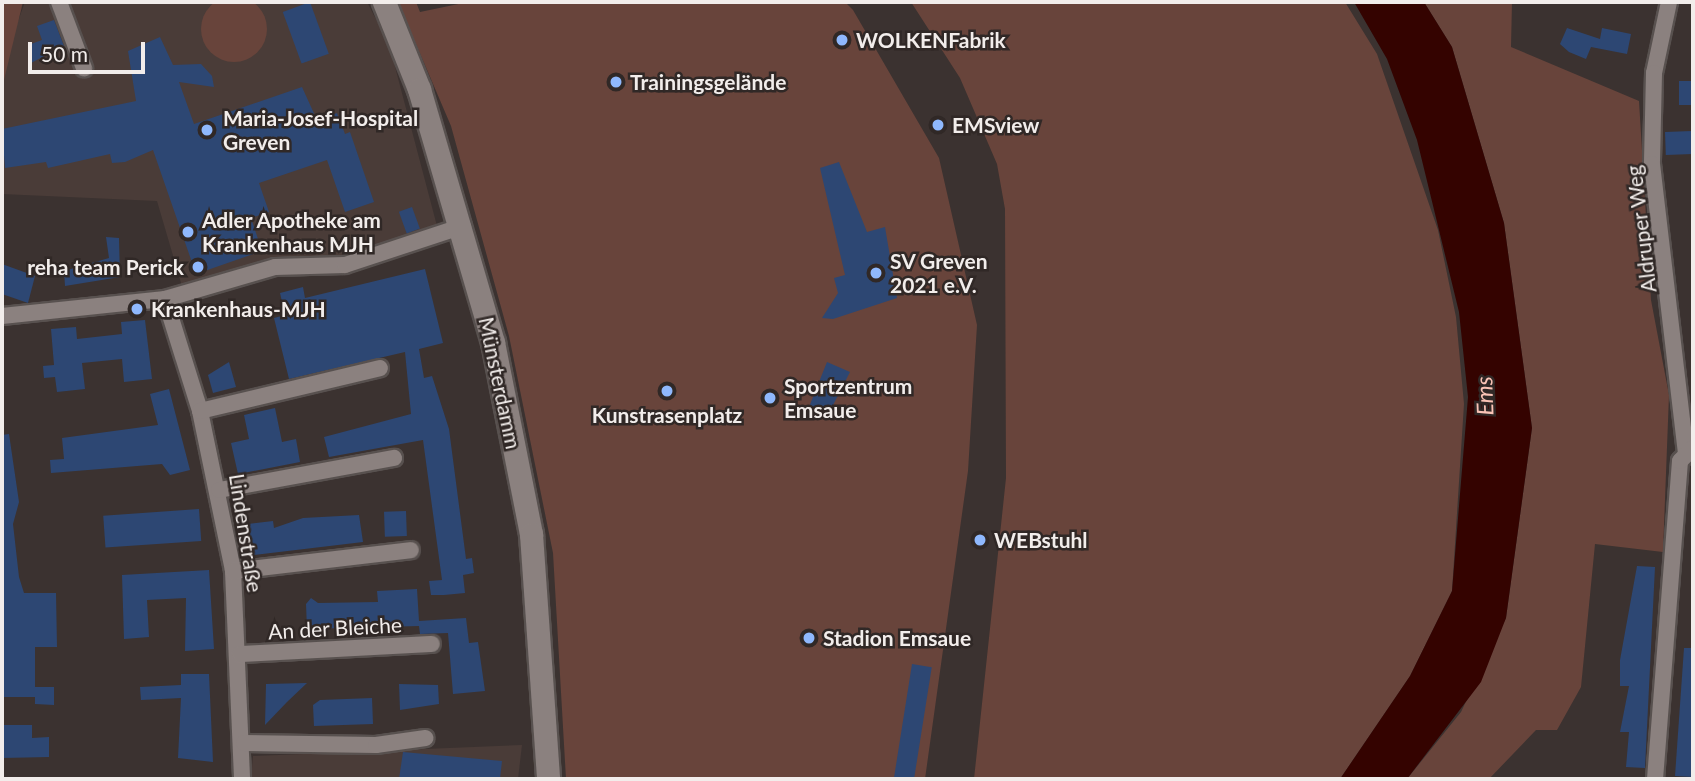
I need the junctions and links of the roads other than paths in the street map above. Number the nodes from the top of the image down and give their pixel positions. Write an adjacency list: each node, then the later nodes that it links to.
1 (58, 2): 4 (street)
2 (384, 2): 5 (main road, Münsterdamm)
3 (1669, 2): 10 (street, Aldruper Weg)
4 (84, 68)
5 (463, 226): 6 (street); 20 (main road, Münsterdamm)
6 (165, 299): 7 (street); 9 (street, Lindenstraße)
7 (2, 316)
8 (380, 368): 9 (street)
9 (200, 411): 12 (street, Lindenstraße)
10 (1690, 450): 21 (street, Aldruper Weg)
11 (394, 458): 12 (street)
12 (219, 490): 14 (street, Lindenstraße)
13 (411, 550): 14 (street)
14 (233, 571): 16 (street, Lindenstraße)
15 (432, 644): 16 (street, An der Bleiche)
16 (240, 654): 18 (street, Lindenstraße)
17 (426, 738): 18 (street)
18 (244, 743): 19 (street, Lindenstraße)
19 (242, 779)
20 (548, 779)
21 (1655, 779)

